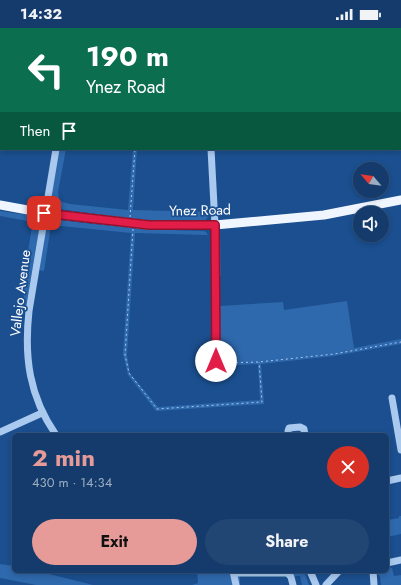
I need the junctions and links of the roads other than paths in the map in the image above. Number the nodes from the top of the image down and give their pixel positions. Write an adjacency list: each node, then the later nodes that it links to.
1 (56, 150): 5 (street, Vallejo Avenue)
2 (211, 150): 6 (street)
3 (401, 200): 6 (main road, Ynez Road)
4 (0, 205): 5 (main road, Ynez Road)
5 (44, 213): 6 (main road, Ynez Road); 9 (street, Vallejo Avenue)
6 (215, 225): 7 (street)
7 (216, 361)
8 (392, 398): 14 (street)
9 (42, 413): 10 (street); 11 (street, Vallejo Avenue)
10 (0, 432)
11 (55, 433)
12 (289, 433): 13 (street)
13 (305, 433)
14 (401, 450)
15 (401, 478): 16 (street)
16 (389, 481)
17 (401, 560): 18 (street)
18 (389, 563)
19 (233, 573): 24 (street)
20 (287, 573): 25 (street)
21 (311, 573): 26 (street)
22 (338, 573): 27 (street)
23 (373, 573): 28 (street)
24 (236, 585)
25 (293, 585)
26 (316, 585)
27 (326, 585)
28 (374, 585)

